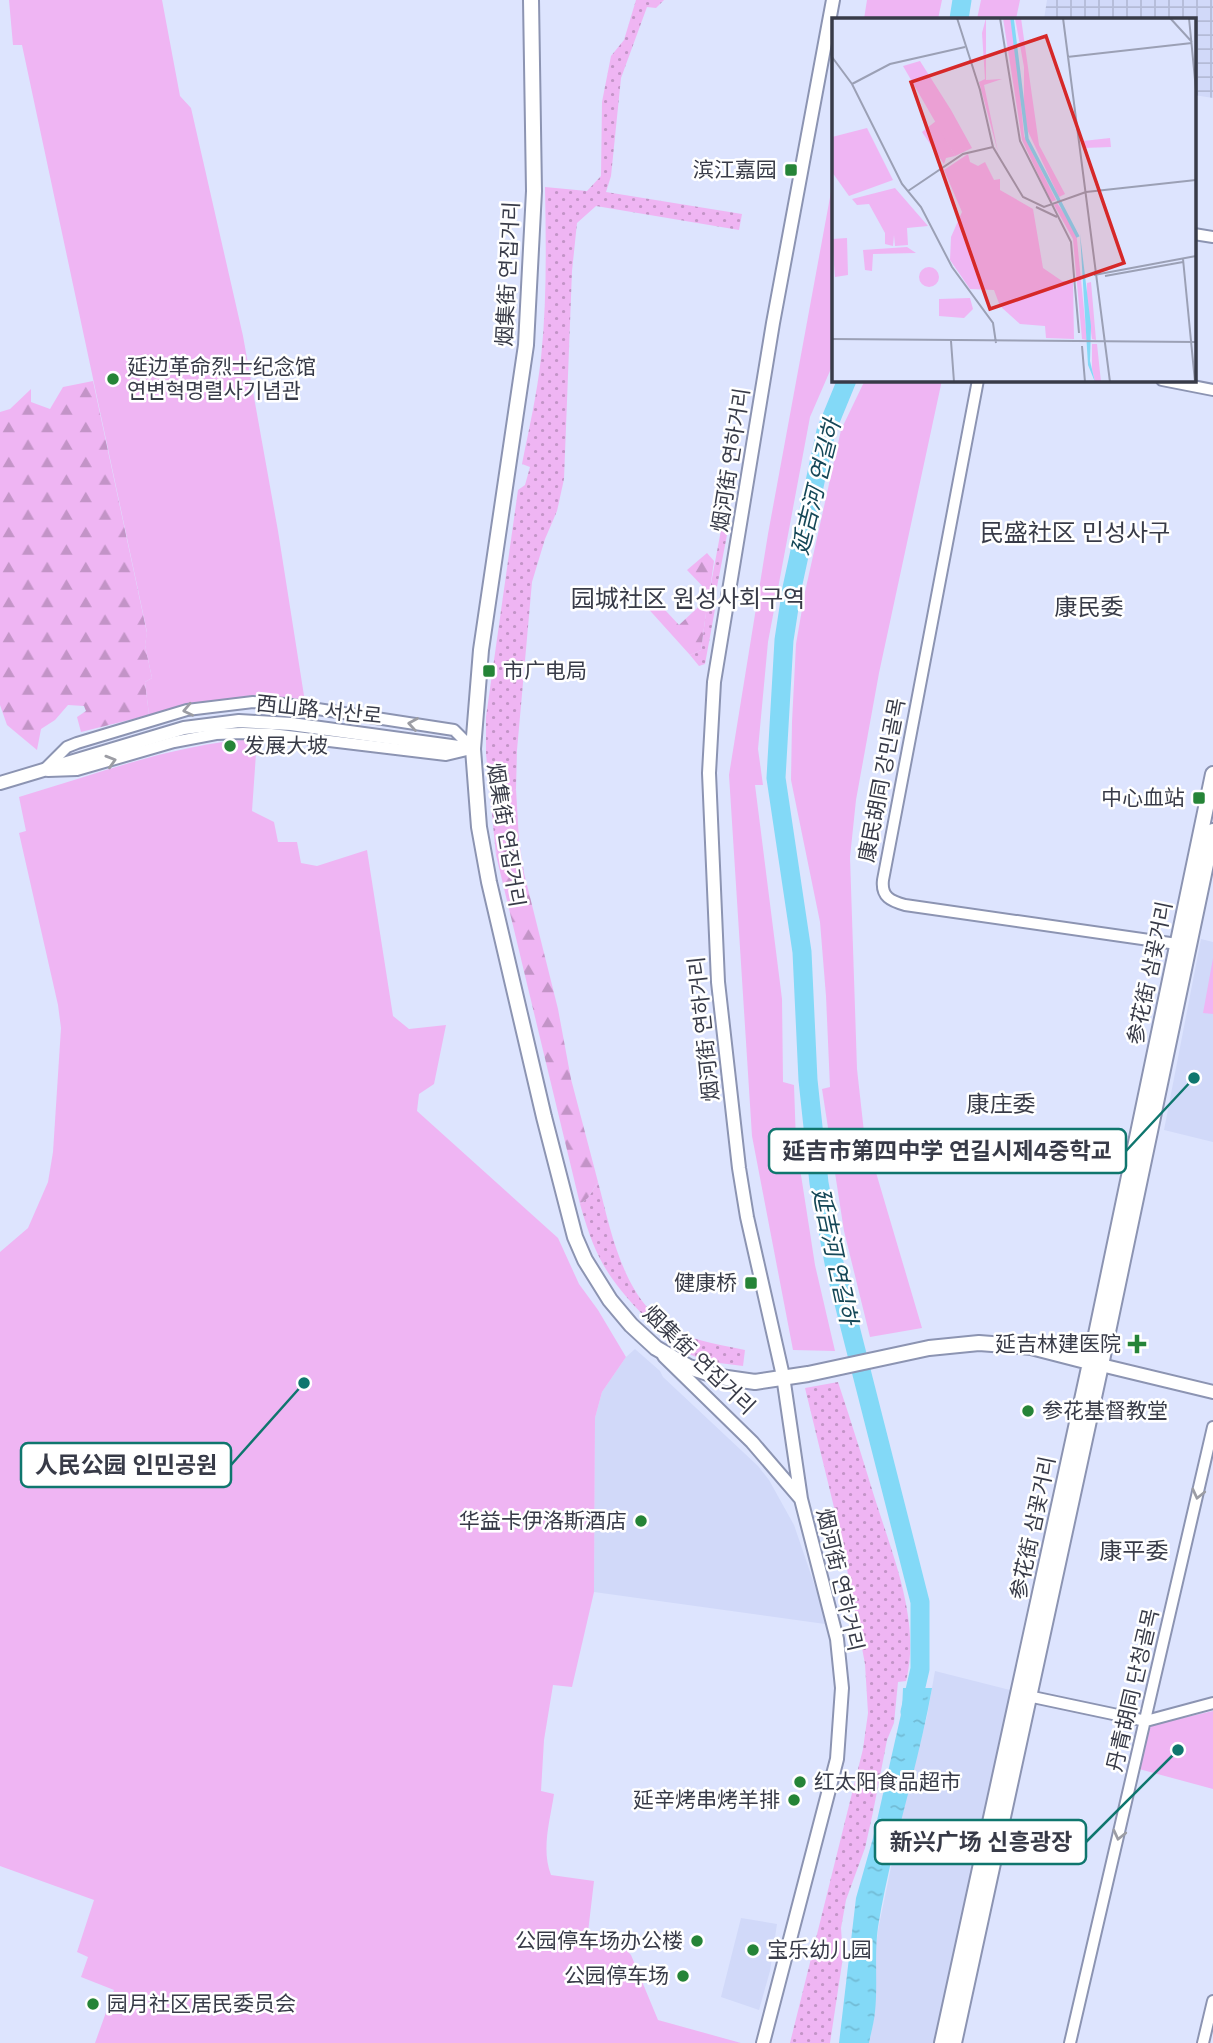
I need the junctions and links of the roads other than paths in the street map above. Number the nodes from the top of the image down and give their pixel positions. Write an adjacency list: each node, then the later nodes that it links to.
1 (531, 0): 6 (main road, 烟集街 연집거리)
2 (833, 0): 14 (street, 烟河街 연하거리)
3 (978, 382): 11 (street, 康民胡同 강민골목)
4 (1172, 382): 5 (street)
5 (1213, 390)
6 (473, 749): 7 (street, 西山路 서산로); 7 (street, one-way to 7); 12 (main road, 烟集街 연집거리)
7 (44, 771): 9 (street, 西山路 서산로)
8 (1213, 774): 11 (main road, 参花街 삼꽃거리)
9 (0, 783)
10 (1213, 831): 13 (main road, 参花街 삼꽃거리)
11 (1177, 944): 13 (main road, 参花街 삼꽃거리)
12 (656, 1348): 14 (main road); 17 (street, 烟集街 연집거리)
13 (1095, 1364): 14 (main road); 15 (street); 18 (main road, 参花街 삼꽃거리); 23 (main road, 参花街 삼꽃거리)
14 (783, 1376): 17 (street, 烟河街 연하거리)
15 (1213, 1392)
16 (1213, 1427): 20 (street, 丹青胡同 단청골목, one-way to 20)
17 (801, 1499): 22 (street, 烟河街 연하거리)
18 (1028, 1696): 20 (street); 24 (main road, 参花街 삼꽃거리)
19 (1213, 1703): 20 (street)
20 (1146, 1721): 25 (street, 丹青胡同 단청골목, one-way to 25)
21 (1213, 2001): 26 (street)
22 (763, 2043)
23 (942, 2043)
24 (954, 2043)
25 (1070, 2043)
26 (1202, 2043)

